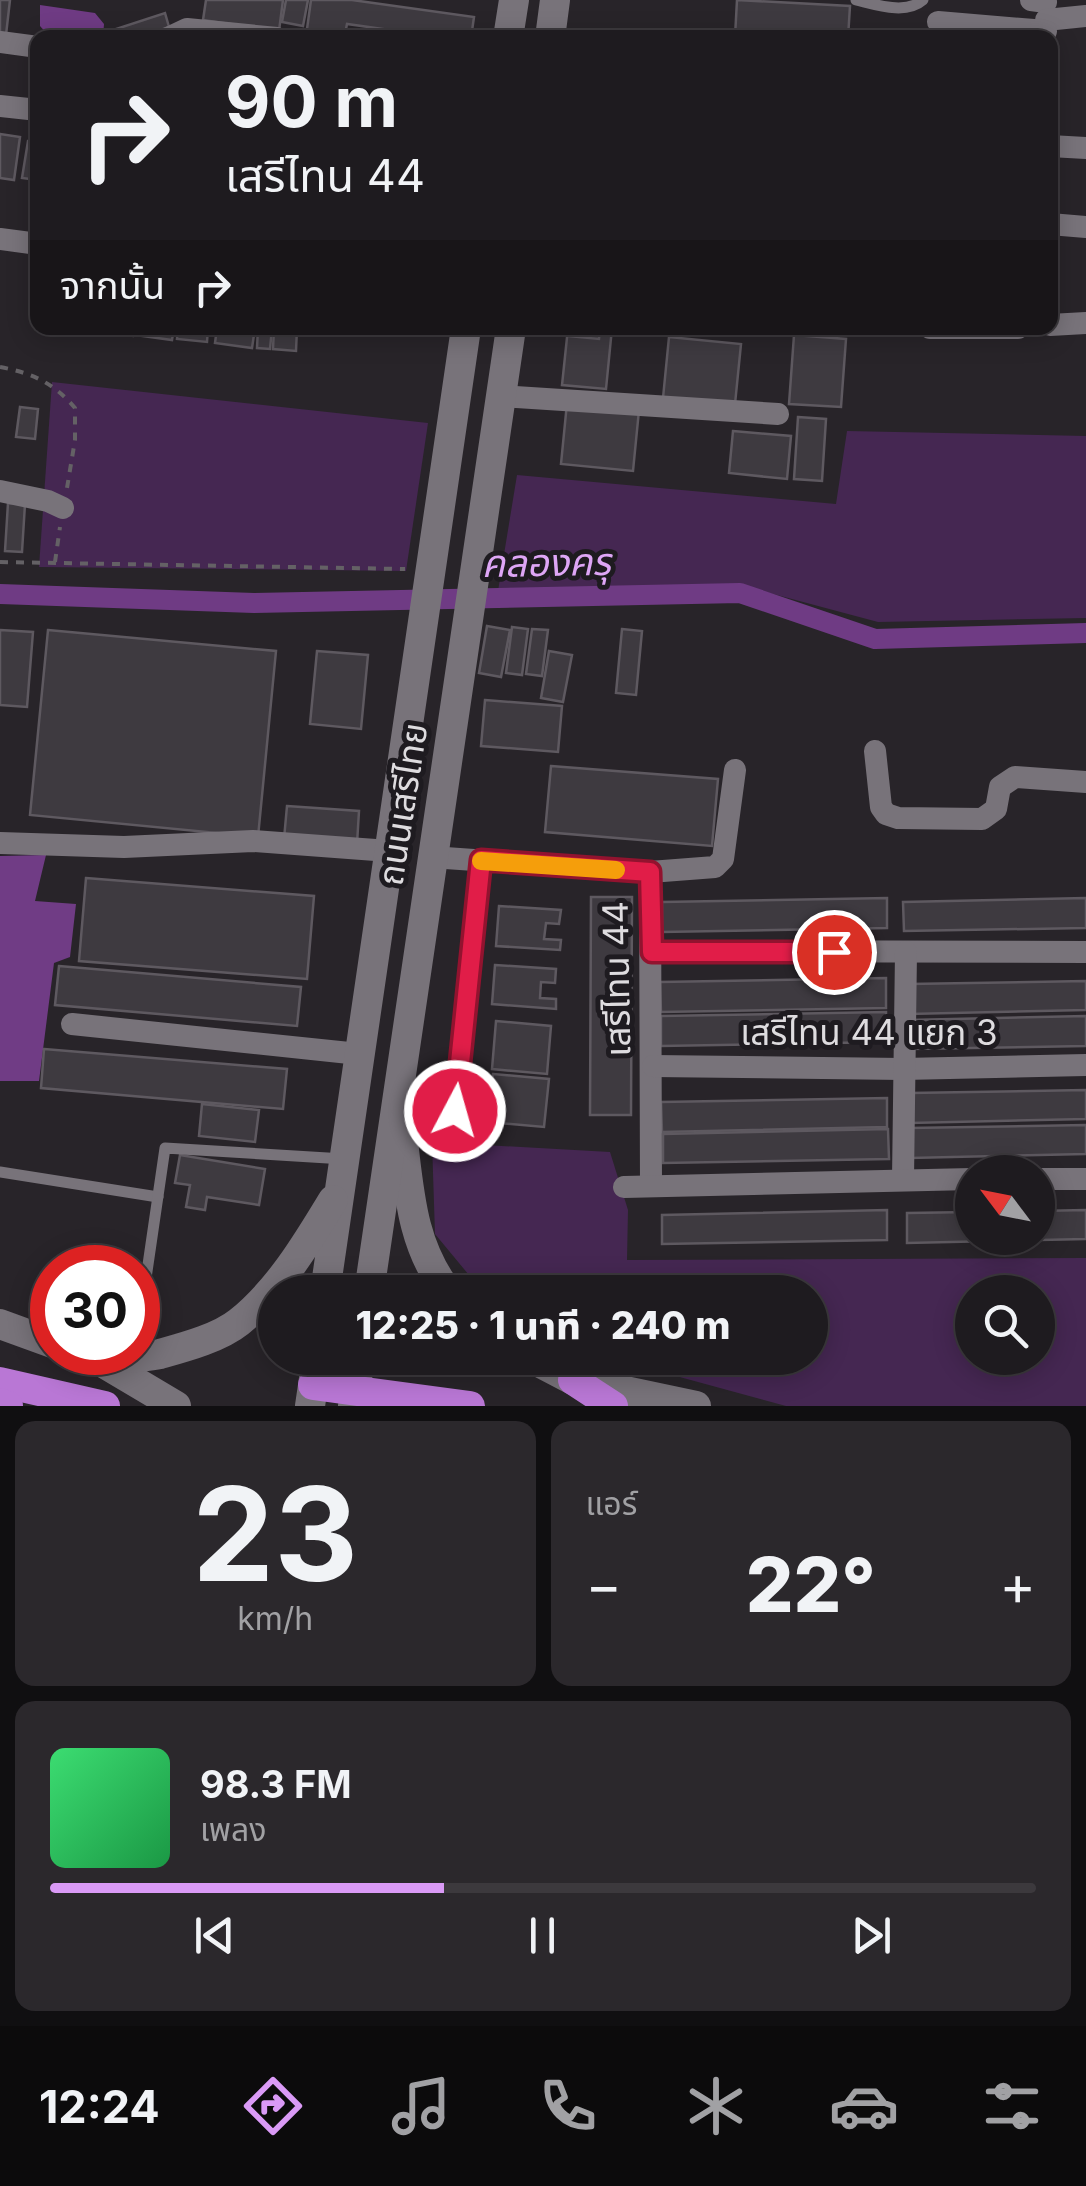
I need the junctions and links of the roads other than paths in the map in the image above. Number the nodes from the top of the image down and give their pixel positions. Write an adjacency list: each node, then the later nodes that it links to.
1 (514, 0): 8 (main road)
2 (555, 0): 9 (main road)
3 (856, 0): 4 (lane)
4 (923, 0)
5 (1044, 15): 6 (street); 7 (street)
6 (1086, 16)
7 (938, 22)
8 (509, 30)
9 (551, 30)
10 (0, 42): 11 (street)
11 (30, 47)
12 (0, 106): 13 (street)
13 (30, 109)
14 (1058, 146): 15 (street)
15 (1086, 148)
16 (1058, 225): 17 (street)
17 (1086, 228)
18 (0, 239): 19 (street)
19 (30, 243)
20 (1086, 323): 21 (street)
21 (1058, 325)
22 (465, 335): 32 (main road, ถนนเสรีไทย)
23 (510, 335): 24 (main road, ถนนเสรีไทย)
24 (501, 396): 25 (street); 33 (main road, ถนนเสรีไทย)
25 (778, 414)
26 (0, 491): 27 (street)
27 (64, 508)
28 (875, 751): 30 (street)
29 (734, 770): 35 (street)
30 (1086, 782)
31 (0, 843): 32 (street)
32 (389, 851): 40 (main road, ถนนเสรีไทย)
33 (431, 858): 34 (street, เสรีไทน 44); 44 (main road, ถนนเสรีไทย)
34 (481, 860): 35 (street, เสรีไทน 44); 45 (street)
35 (650, 872): 36 (street, เสรีไทน 44)
36 (652, 952): 37 (street); 42 (street, เสรีไทน 44)
37 (906, 952): 38 (street); 43 (street)
38 (1086, 952)
39 (72, 1024): 40 (street)
40 (358, 1054): 47 (main road, ถนนเสรีไทย)
41 (1086, 1065): 43 (street, เสรีไทน 44 แยก 3)
42 (653, 1066): 43 (street, เสรีไทน 44 แยก 3); 52 (street, เสรีไทน 44)
43 (904, 1069): 48 (street)
44 (398, 1085): 57 (main road, ถนนเสรีไทย); 58 (main road)
45 (455, 1111)
46 (0, 1172): 54 (lane)
47 (342, 1174): 54 (lane); 56 (main road, ถนนเสรีไทย); 61 (main road)
48 (903, 1179): 49 (street); 52 (street)
49 (955, 1179)
50 (1055, 1179): 51 (street)
51 (1086, 1180)
52 (652, 1186): 53 (street)
53 (624, 1187)
54 (158, 1198): 55 (lane)
55 (151, 1245)
56 (327, 1275)
57 (371, 1275)
58 (434, 1275)
59 (0, 1324): 60 (main road)
60 (30, 1335)
61 (160, 1354)
62 (122, 1375): 72 (main road)
63 (358, 1375): 68 (main road)
64 (564, 1375): 65 (main road)
65 (573, 1380): 74 (highway); 75 (main road)
66 (0, 1382): 71 (highway)
67 (313, 1383): 68 (highway)
68 (354, 1400): 73 (highway)
69 (0, 1404): 70 (highway)
70 (8, 1406)
71 (105, 1406)
72 (176, 1406)
73 (470, 1406)
74 (613, 1406)
75 (696, 1406)

